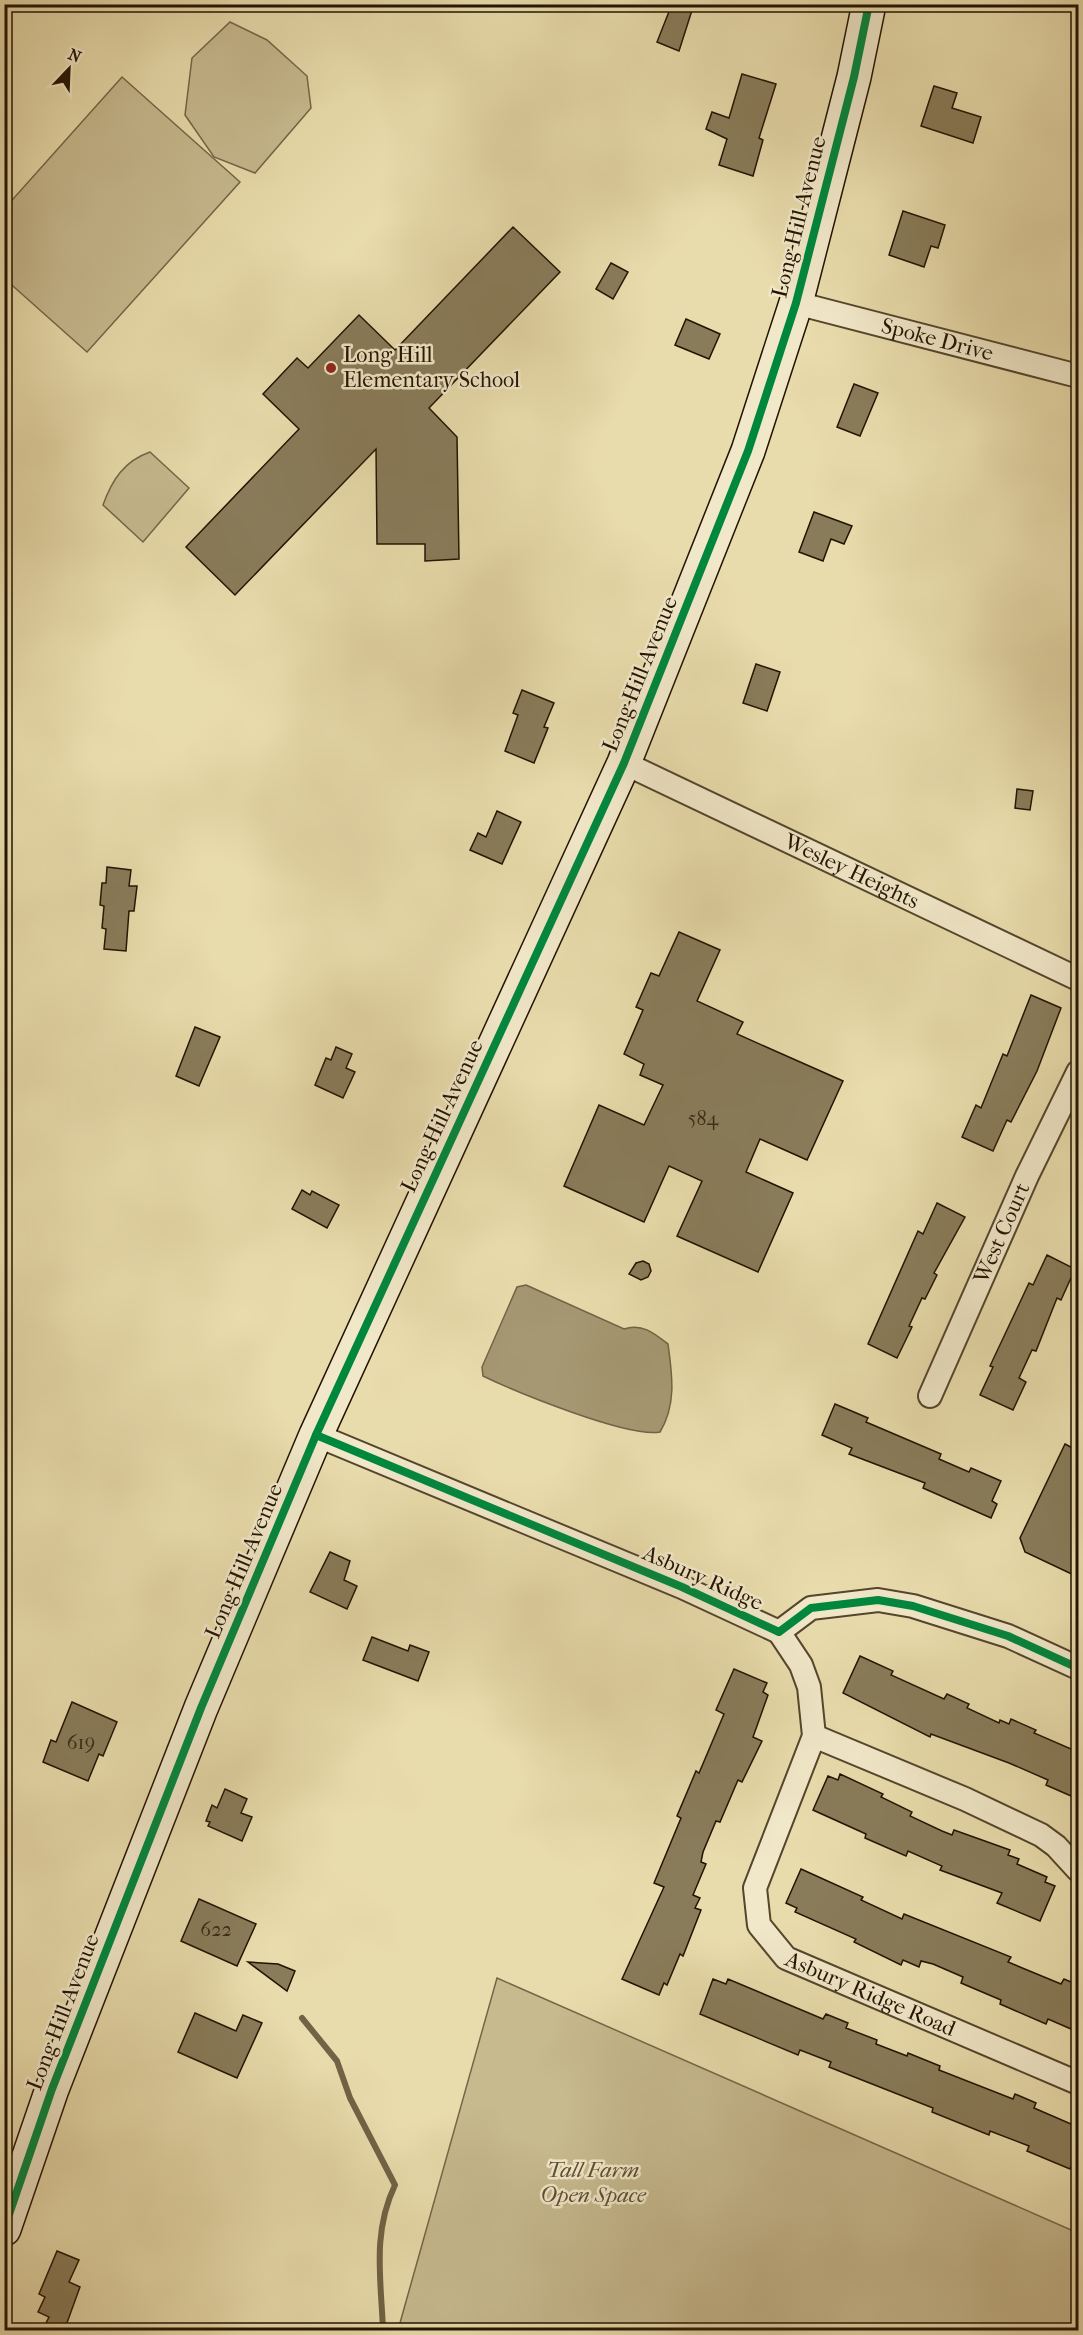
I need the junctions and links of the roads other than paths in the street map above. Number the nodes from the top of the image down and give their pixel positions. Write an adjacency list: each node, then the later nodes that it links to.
1 (869, 4): 2 (street, Long Hill Avenue)
2 (796, 303): 3 (street, Spoke Drive); 4 (street, Long Hill Avenue)
3 (1078, 376)
4 (624, 763): 5 (street, Wesley Heights); 8 (street, Long Hill Avenue)
5 (1078, 979)
6 (1078, 1072): 7 (street, West Court)
7 (930, 1396)
8 (316, 1436): 9 (street, Asbury Ridge); 14 (street, Long Hill Avenue)
9 (779, 1632): 10 (street, Asbury Ridge); 11 (street, Asbury Ridge Road)
10 (1078, 1668)
11 (814, 1736): 12 (street); 13 (street, Asbury Ridge Road)
12 (1078, 1870)
13 (1078, 2083)
14 (4, 2229)

